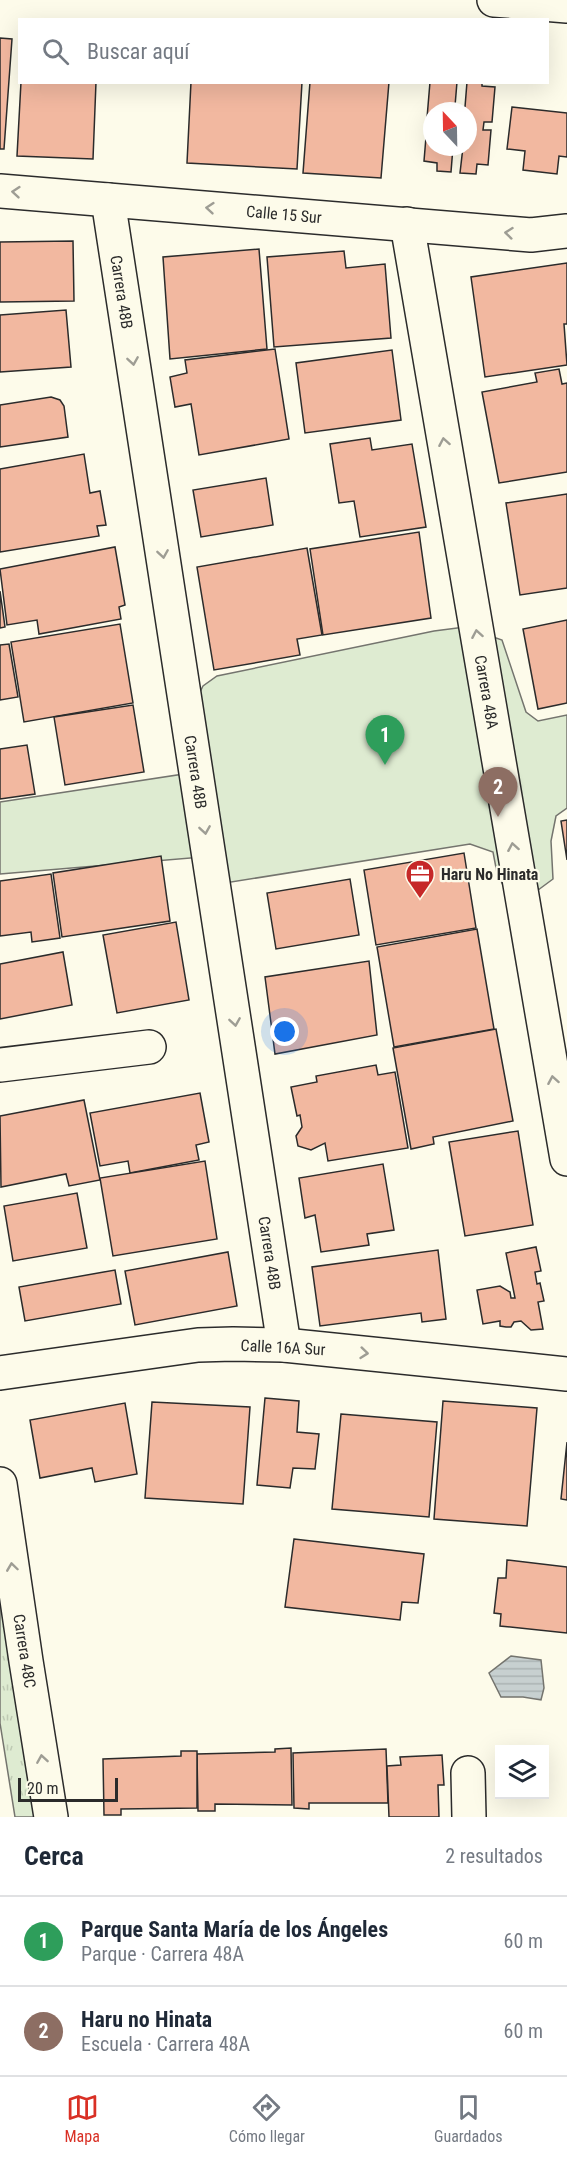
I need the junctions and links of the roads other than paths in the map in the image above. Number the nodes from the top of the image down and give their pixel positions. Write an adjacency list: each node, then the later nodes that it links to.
1 (494, 0): 2 (street)
2 (567, 6)
3 (0, 191): 4 (street, Calle 15 Sur, one-way to 3)
4 (108, 200): 5 (street, Calle 15 Sur, one-way to 4); 10 (street, Carrera 48B, one-way to 10)
5 (407, 224): 6 (street, Calle 15 Sur, one-way to 5); 9 (street, Carrera 48A, one-way to 5)
6 (567, 231)
7 (149, 1047): 8 (street)
8 (0, 1065)
9 (567, 1159)
10 (284, 1345): 11 (street, Calle 16A Sur); 12 (street, Calle 16A Sur, one-way to 12)
11 (0, 1373)
12 (567, 1374)
13 (0, 1484): 15 (street, Carrera 48C, one-way to 13)
14 (468, 1773): 16 (street)
15 (51, 1817)
16 (469, 1817)

